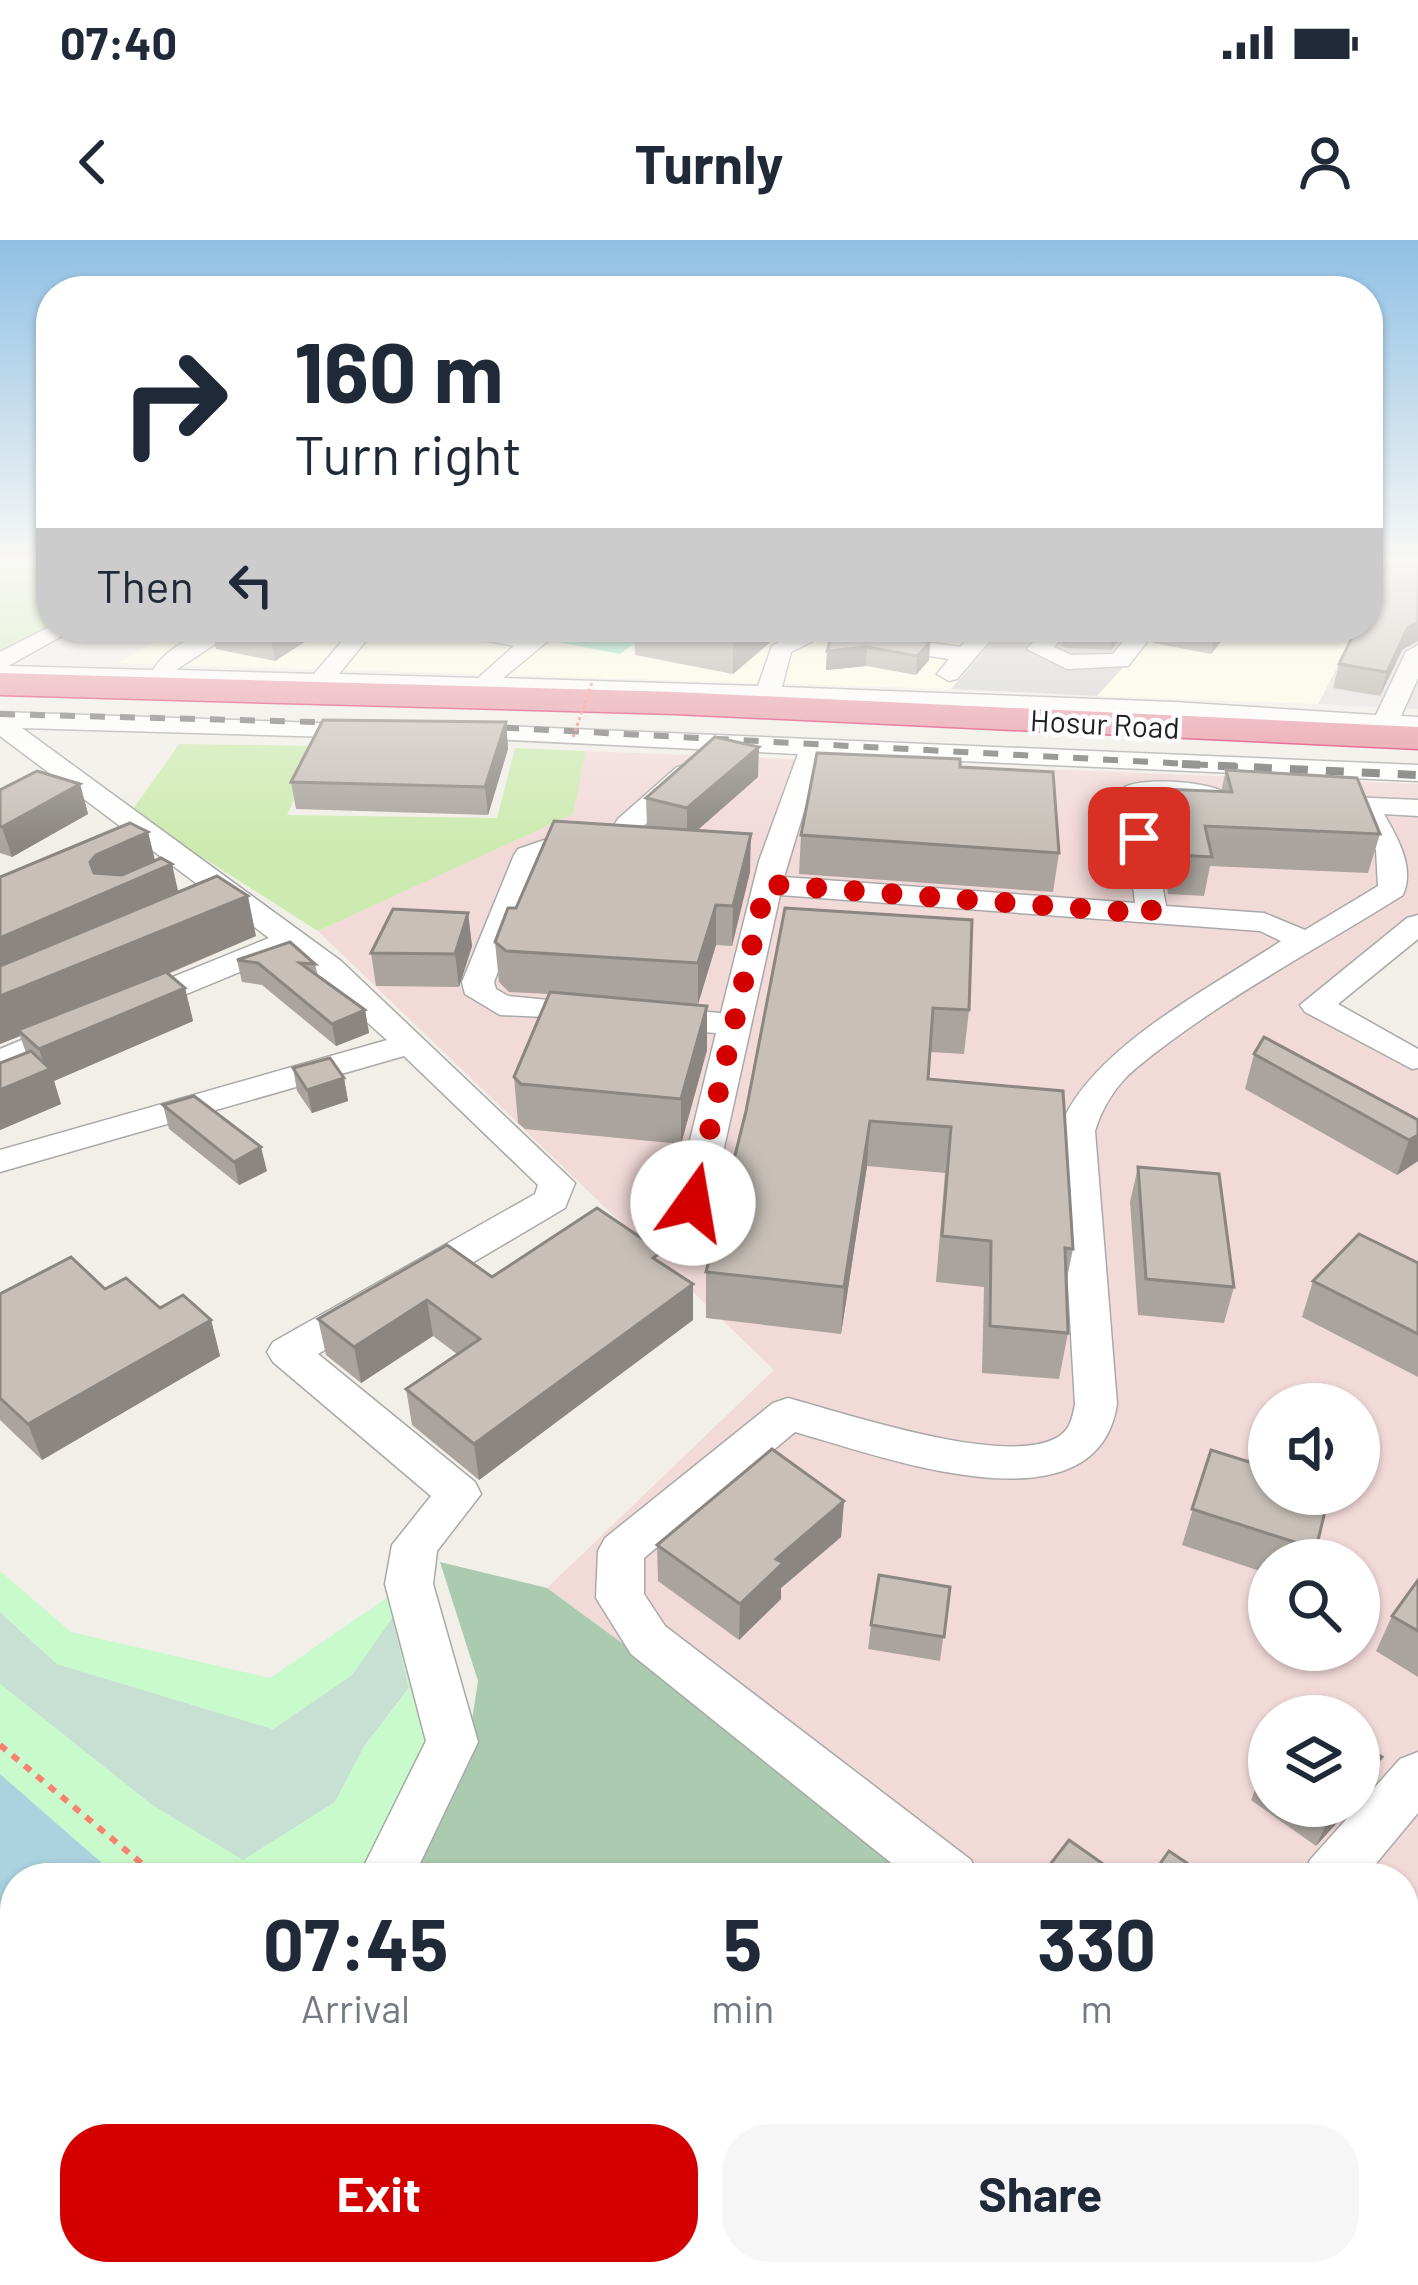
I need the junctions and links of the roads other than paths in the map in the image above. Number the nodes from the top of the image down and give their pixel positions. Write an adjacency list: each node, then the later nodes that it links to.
1 (210, 652): 13 (street)
2 (345, 652): 14 (street)
3 (520, 652): 17 (street)
4 (780, 652): 19 (street)
5 (949, 652): 10 (street)
6 (968, 652): 10 (street)
7 (1046, 652): 11 (street)
8 (1128, 652): 11 (street)
9 (1418, 652): 27 (street)
10 (966, 655): 20 (street)
11 (1067, 662): 15 (street)
12 (0, 673): 13 (street)
13 (193, 675): 14 (street); 16 (highway, Hosur Road); 27 (highway, Hosur Road)
14 (321, 681): 17 (street)
15 (1050, 682): 18 (street); 22 (street)
16 (0, 684)
17 (484, 686): 19 (street)
18 (1143, 691)
19 (767, 695): 20 (street)
20 (928, 703): 22 (street)
21 (0, 704): 30 (highway, Hosur Road)
22 (1033, 707): 27 (street)
23 (0, 722): 25 (street); 36 (street)
24 (1418, 724): 27 (street)
25 (388, 730)
26 (434, 731): 28 (street)
27 (1401, 731)
28 (722, 741): 29 (street); 45 (street)
29 (817, 746): 31 (street); 38 (street)
30 (1418, 756)
31 (1418, 773)
32 (1250, 796): 40 (street)
33 (1296, 800): 34 (street)
34 (1365, 804): 35 (street); 44 (street)
35 (1418, 808)
36 (157, 839): 37 (street); 39 (street)
37 (121, 855)
38 (763, 868): 40 (street); 45 (street)
39 (233, 897): 41 (street); 43 (street)
40 (1152, 914): 44 (street)
41 (191, 916)
42 (1418, 924): 47 (street)
43 (289, 940): 46 (street); 48 (street)
44 (1297, 948): 53 (street)
45 (733, 1024): 50 (street)
46 (410, 1043): 49 (street); 52 (street)
47 (1412, 1059)
48 (0, 1061)
49 (1, 1161)
50 (683, 1247)
51 (1418, 1775): 54 (street)
52 (393, 1863)
53 (933, 1863)
54 (1343, 1863)

